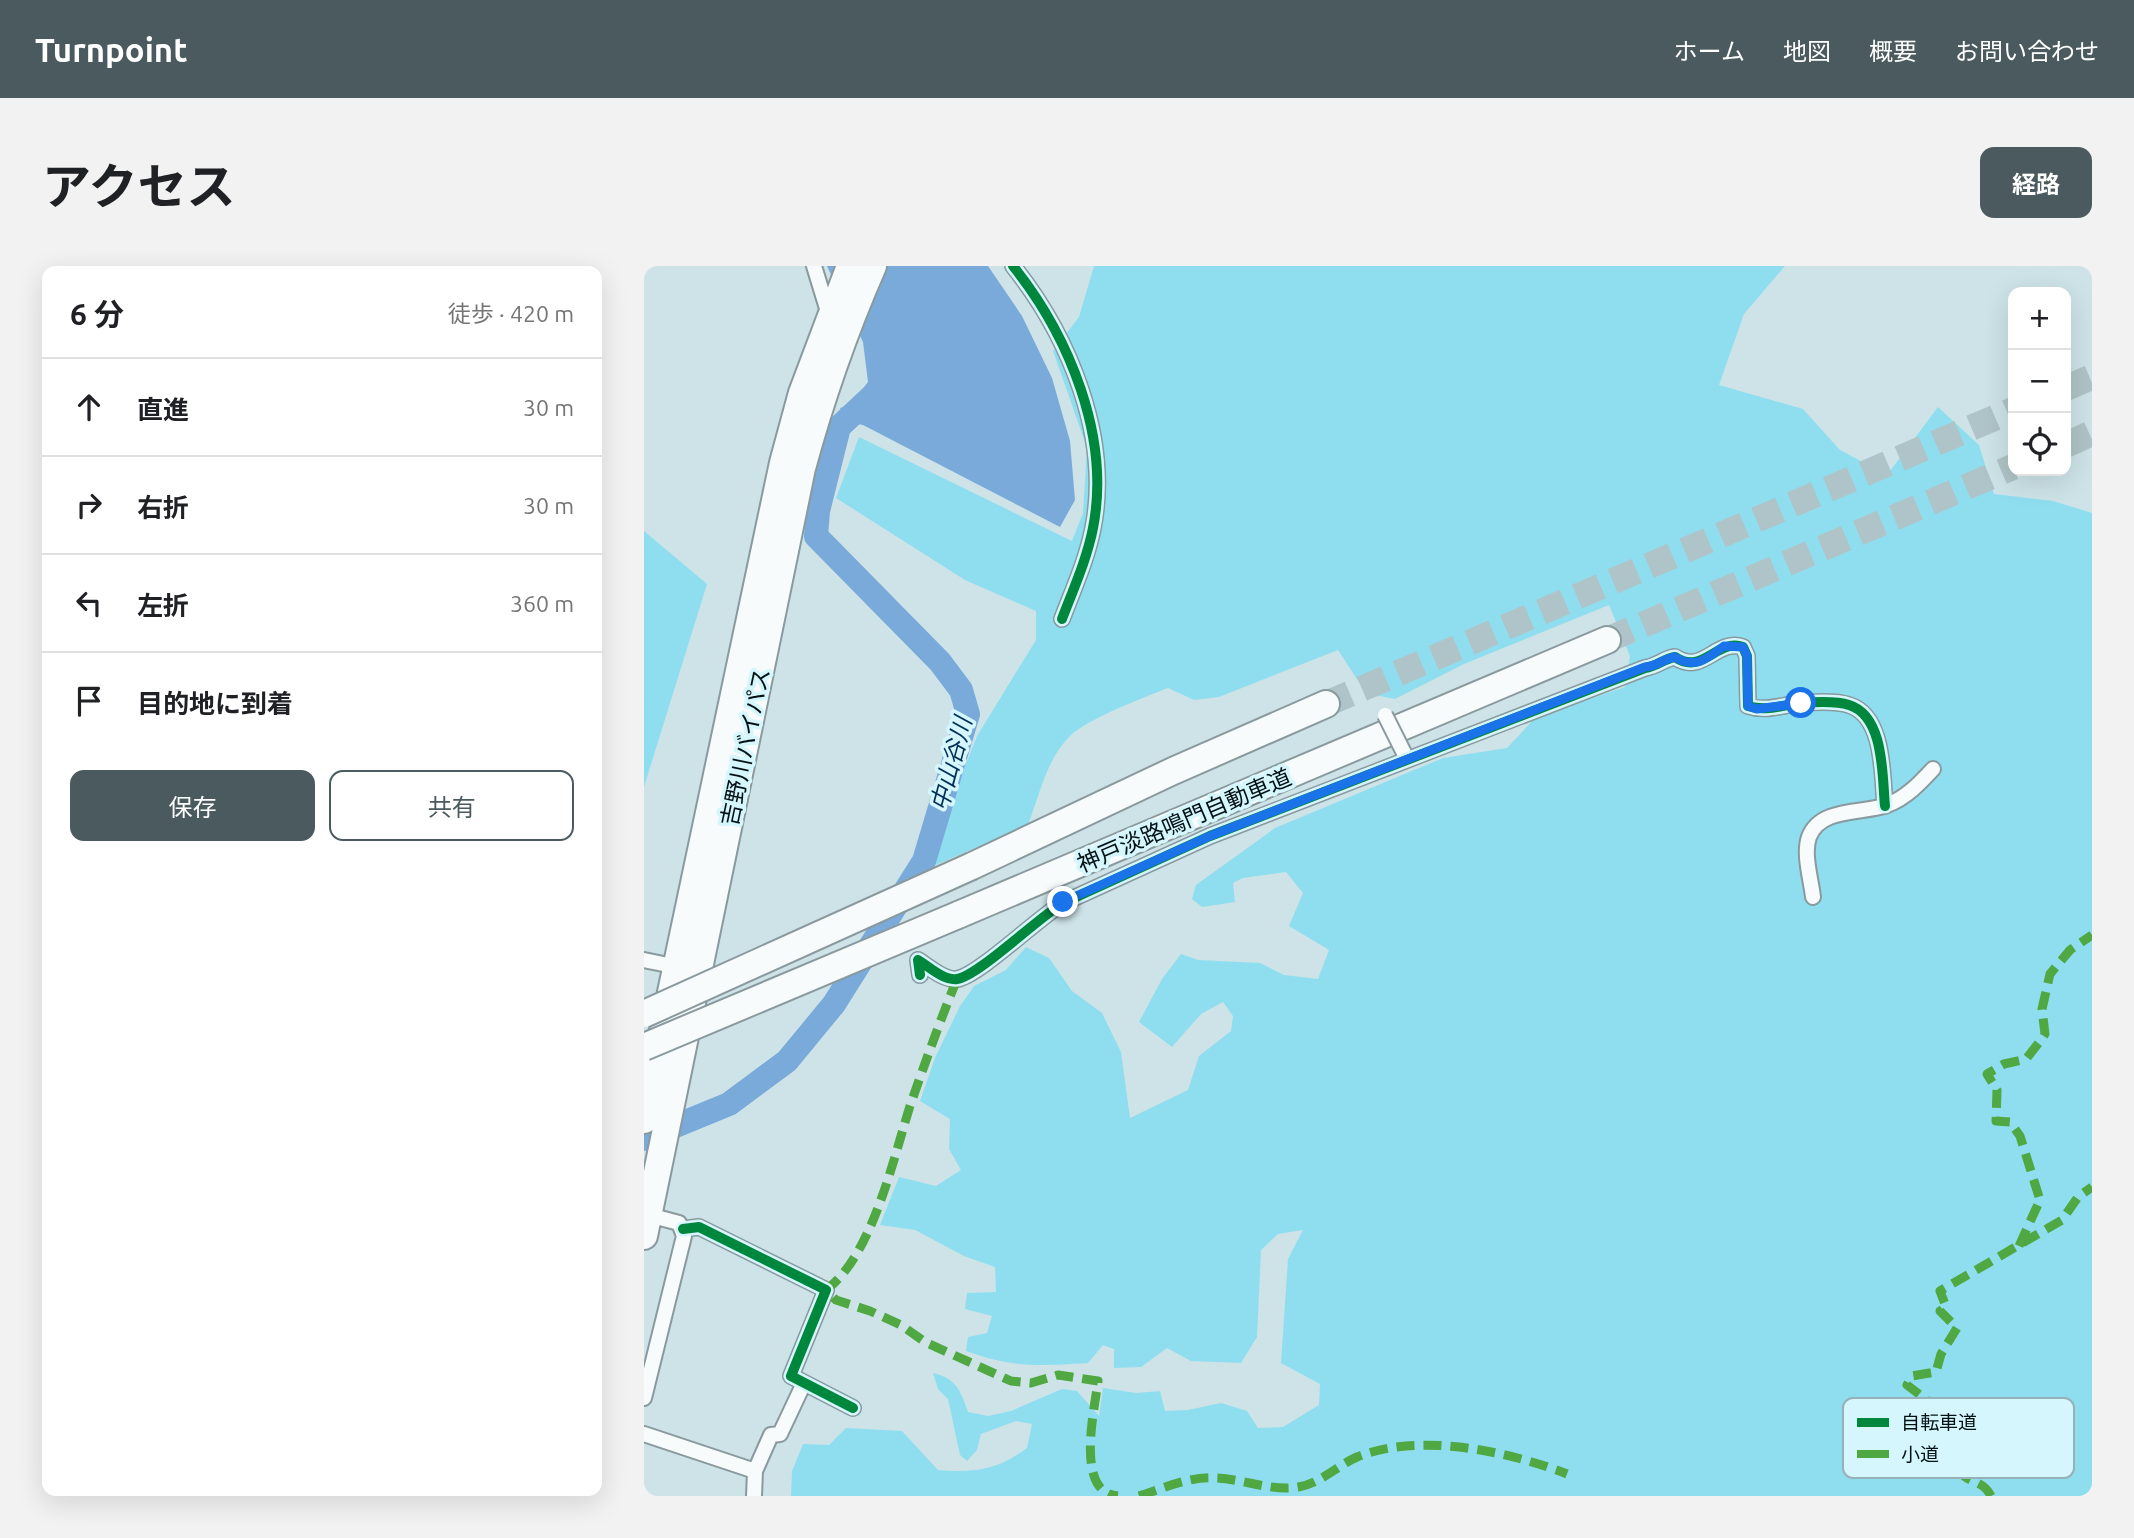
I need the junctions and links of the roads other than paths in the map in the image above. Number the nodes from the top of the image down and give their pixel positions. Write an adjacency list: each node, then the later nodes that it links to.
1 (814, 266): 5 (street)
2 (850, 266): 5 (highway, 吉野川バイパス)
3 (873, 266): 5 (highway, 吉野川バイパス)
4 (1013, 266): 6 (street)
5 (838, 310): 15 (highway, 吉野川バイパス); 20 (highway, 吉野川バイパス)
6 (1062, 619)
7 (1607, 640): 18 (highway, 神戸淡路鳴門自動車道, bridge)
8 (1326, 704): 17 (highway, 神戸淡路鳴門自動車道, bridge)
9 (1385, 715): 10 (street, bridge)
10 (1406, 759): 12 (street); 16 (street)
11 (1933, 769): 12 (street)
12 (1885, 806): 13 (street)
13 (1813, 897)
14 (644, 960): 15 (street)
15 (678, 967): 19 (highway, 吉野川バイパス)
16 (920, 975)
17 (644, 1014)
18 (644, 1047)
19 (644, 1118)
20 (645, 1221): 21 (street)
21 (683, 1229): 22 (street); 23 (street)
22 (804, 1383): 24 (street); 26 (street)
23 (644, 1398)
24 (853, 1408)
25 (644, 1434): 26 (street)
26 (755, 1471): 27 (street)
27 (754, 1496)

